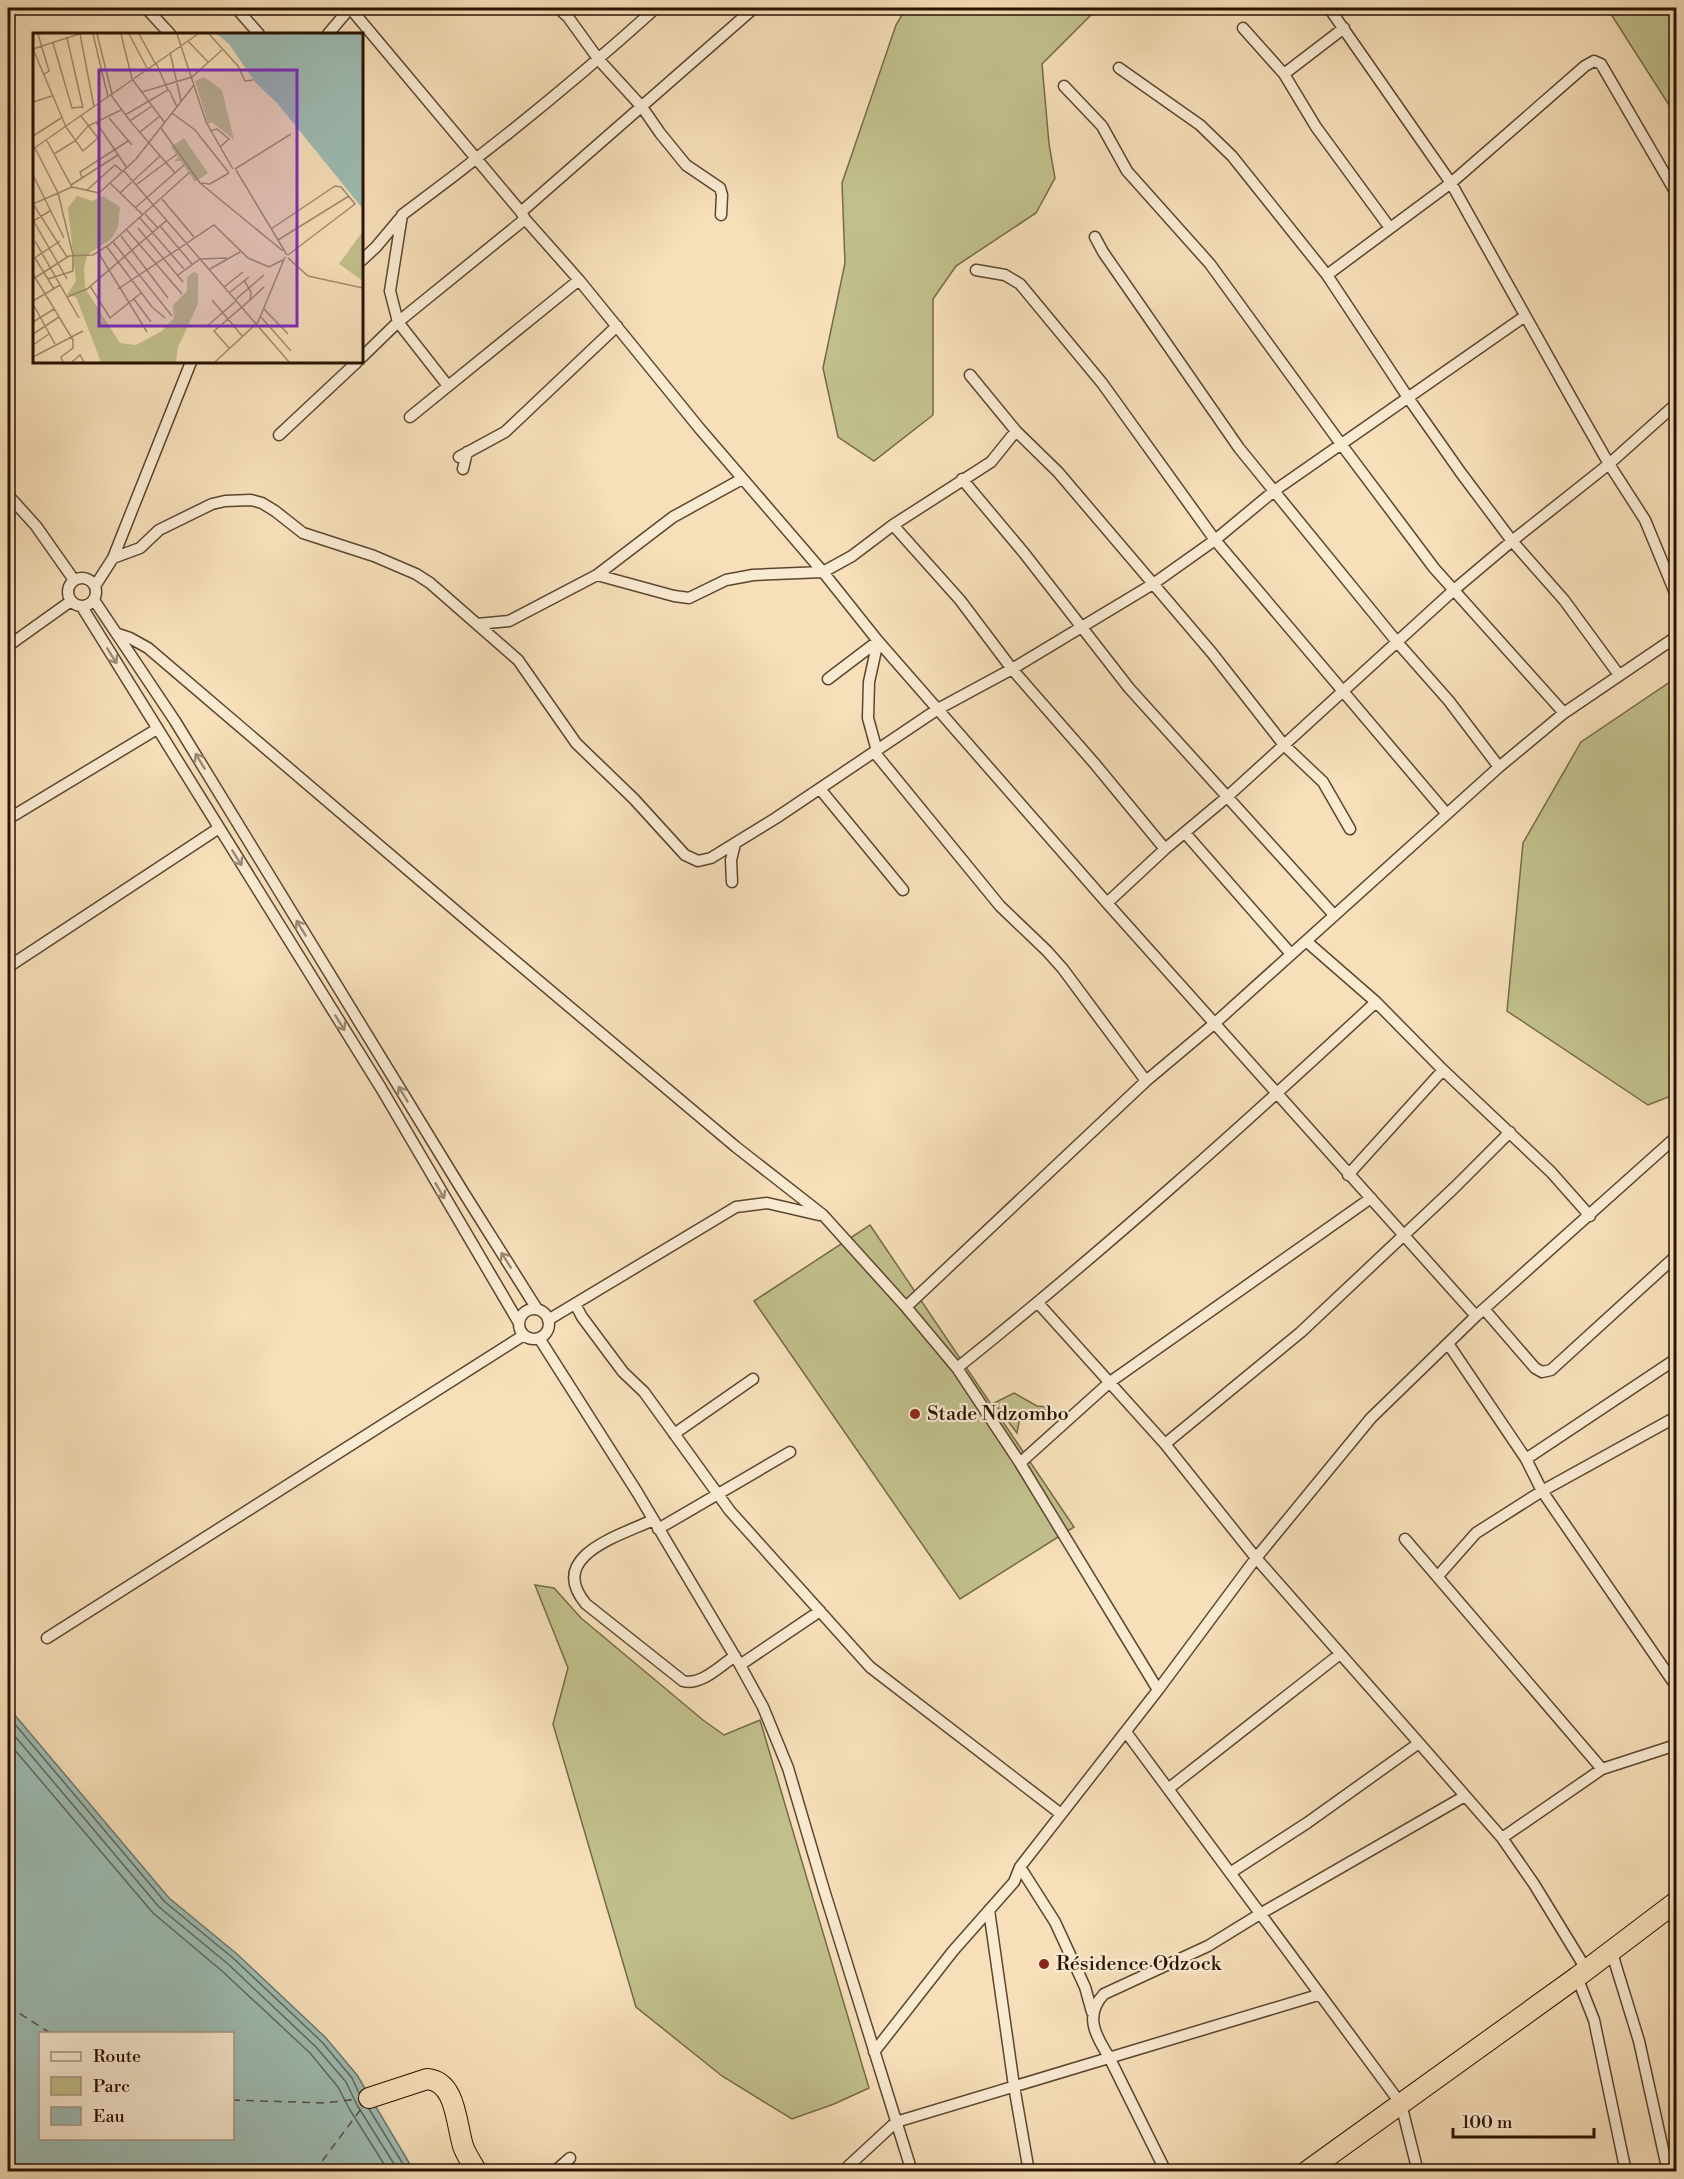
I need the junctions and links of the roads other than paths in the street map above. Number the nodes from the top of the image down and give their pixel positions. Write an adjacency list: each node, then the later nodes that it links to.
1 (147, 8): 10 (street)
2 (236, 8): 11 (street)
3 (350, 8): 12 (street); 18 (street)
4 (558, 8): 13 (street)
5 (656, 8): 13 (street)
6 (754, 8): 17 (street)
7 (1329, 8): 9 (street)
8 (1242, 28): 15 (street)
9 (1344, 28): 15 (street); 19 (street)
10 (170, 33)
11 (258, 33)
12 (329, 33)
13 (599, 60): 17 (street); 18 (street)
14 (1119, 68): 28 (street)
15 (1284, 74): 24 (street)
16 (1064, 86): 43 (street)
17 (642, 107): 22 (street); 23 (street)
18 (477, 160): 21 (street); 22 (street)
19 (1451, 183): 20 (street); 24 (street); 30 (street)
20 (1677, 193)
21 (402, 215): 26 (street); 31 (street)
22 (523, 215): 29 (street); 31 (street)
23 (721, 215)
24 (1390, 228): 28 (street)
25 (1095, 237): 48 (street)
26 (363, 259)
27 (976, 270): 51 (street)
28 (1327, 275): 38 (street)
29 (579, 280): 32 (street); 37 (street)
30 (1526, 316): 38 (street); 44 (street)
31 (398, 322): 33 (street); 37 (street)
32 (617, 326): 45 (street); 46 (street)
33 (363, 356)
34 (191, 363): 53 (street)
35 (356, 363): 42 (street)
36 (970, 375): 41 (street)
37 (448, 386): 40 (street)
38 (1409, 399): 43 (street); 52 (street)
39 (1677, 404): 44 (street)
40 (410, 417)
41 (1016, 431): 47 (street); 57 (street)
42 (279, 435)
43 (1341, 444): 48 (street); 59 (street)
44 (1609, 464): 52 (street); 60 (street)
45 (463, 469)
46 (742, 479): 54 (street); 55 (street)
47 (962, 479): 50 (street); 65 (street)
48 (1274, 491): 51 (street); 69 (street)
49 (8, 495): 56 (street)
50 (893, 525): 54 (street); 71 (street)
51 (1215, 540): 57 (street); 74 (street)
52 (1512, 541): 59 (street); 72 (street)
53 (113, 558): 58 (street); 64 (street)
54 (823, 572): 55 (street); 68 (street)
55 (597, 575): 64 (street)
56 (74, 580): 58 (street); 62 (street)
57 (1153, 584): 65 (street); 78 (street)
58 (95, 586): 61 (street)
59 (1455, 589): 69 (street); 76 (street)
60 (1677, 595)
61 (94, 600): 63 (street); 66 (street)
62 (71, 601): 63 (street); 70 (street)
63 (81, 607): 77 (street, one-way to 77)
64 (477, 624): 88 (street)
65 (1082, 628): 71 (street); 82 (street)
66 (118, 634): 106 (street); 113 (street, one-way to 66)
67 (1677, 637): 72 (street)
68 (878, 641): 73 (street); 75 (street); 79 (street)
69 (1397, 642): 74 (street); 80 (street)
70 (8, 646)
71 (1012, 669): 75 (street); 89 (street)
72 (1618, 675): 76 (street)
73 (828, 679)
74 (1343, 691): 78 (street); 83 (street)
75 (938, 709): 79 (street); 92 (street)
76 (1564, 713): 80 (street)
77 (158, 729): 84 (street); 85 (street)
78 (1284, 745): 82 (street); 86 (street)
79 (876, 752): 81 (street); 100 (street)
80 (1499, 766): 83 (street)
81 (820, 789): 88 (street); 91 (street)
82 (1227, 797): 87 (street); 93 (street)
83 (1446, 813): 93 (street)
84 (8, 819)
85 (219, 828): 96 (street); 116 (street, one-way to 116)
86 (1350, 829)
87 (1185, 833): 89 (street); 95 (street)
88 (735, 844): 90 (street)
89 (1166, 849): 92 (street)
90 (732, 882)
91 (903, 890)
92 (1107, 903): 98 (street)
93 (1334, 915): 94 (street)
94 (1306, 941): 95 (street); 97 (street)
95 (1291, 954): 98 (street)
96 (8, 967)
97 (1376, 1002): 99 (street); 101 (street)
98 (1215, 1023): 100 (street); 101 (street)
99 (1443, 1070): 102 (street); 104 (street)
100 (1146, 1081): 112 (street)
101 (1277, 1094): 104 (street); 110 (street)
102 (1510, 1132): 107 (street); 108 (street)
103 (1677, 1137): 107 (street)
104 (1348, 1174): 105 (street)
105 (1371, 1198): 108 (street); 123 (street)
106 (823, 1215): 111 (street); 112 (street)
107 (1590, 1216): 114 (street)
108 (1404, 1236): 114 (street); 126 (street)
109 (1677, 1256): 114 (street)
110 (1038, 1303): 121 (street); 123 (street)
111 (575, 1304): 115 (street); 125 (street)
112 (906, 1307): 121 (street)
113 (537, 1309): 115 (street); 116 (street)
114 (1480, 1313): 119 (street)
115 (549, 1320): 118 (street)
116 (519, 1323): 117 (street)
117 (524, 1335): 118 (street); 137 (street)
118 (539, 1338): 132 (street)
119 (1449, 1345): 128 (street); 134 (street)
120 (1677, 1359): 128 (street)
121 (957, 1368): 129 (street)
122 (753, 1379): 125 (street)
123 (1110, 1382): 126 (street); 129 (street)
124 (1677, 1417): 130 (street)
125 (674, 1434): 131 (street)
126 (1165, 1444): 134 (street)
127 (790, 1452): 131 (street)
128 (1526, 1459): 130 (street)
129 (1020, 1463): 141 (street)
130 (1542, 1491): 135 (street); 140 (street)
131 (717, 1493): 132 (street); 136 (street)
132 (656, 1525): 139 (street); 139 (street)
133 (1405, 1539): 135 (street)
134 (1256, 1558): 138 (street); 141 (street)
135 (1438, 1576): 145 (street)
136 (820, 1611): 139 (street); 148 (street)
137 (47, 1638)
138 (1340, 1654): 143 (street); 146 (street)
139 (737, 1660): 159 (street)
140 (1677, 1686)
141 (1158, 1690): 142 (street)
142 (1126, 1732): 146 (street); 148 (street)
143 (1419, 1743): 147 (street); 151 (street)
144 (1677, 1745): 145 (street)
145 (1602, 1769): 149 (street)
146 (1168, 1790): 151 (street)
147 (1465, 1796): 149 (street); 154 (street)
148 (1062, 1814): 150 (street)
149 (1502, 1838): 156 (street)
150 (1020, 1866): 153 (street); 158 (street)
151 (1230, 1873): 154 (street)
152 (1677, 1902): 155 (highway)
153 (989, 1910): 159 (street); 161 (street)
154 (1260, 1914): 157 (street); 158 (street)
155 (1611, 1950): 156 (highway); 175 (street)
156 (1581, 1973): 163 (highway); 174 (street)
157 (1318, 1995): 160 (street); 163 (street)
158 (1092, 2012): 160 (street)
159 (874, 2052): 164 (street)
160 (1109, 2057): 161 (street); 171 (street)
161 (1014, 2086): 164 (street); 170 (street)
162 (369, 2098): 166 (highway)
163 (1401, 2104): 172 (highway); 173 (street)
164 (896, 2122): 168 (street); 169 (street)
165 (570, 2158): 167 (street)
166 (477, 2172)
167 (554, 2172)
168 (842, 2172)
169 (912, 2172)
170 (1029, 2172)
171 (1166, 2172)
172 (1306, 2172)
173 (1418, 2172)
174 (1626, 2172)
175 (1668, 2172)

